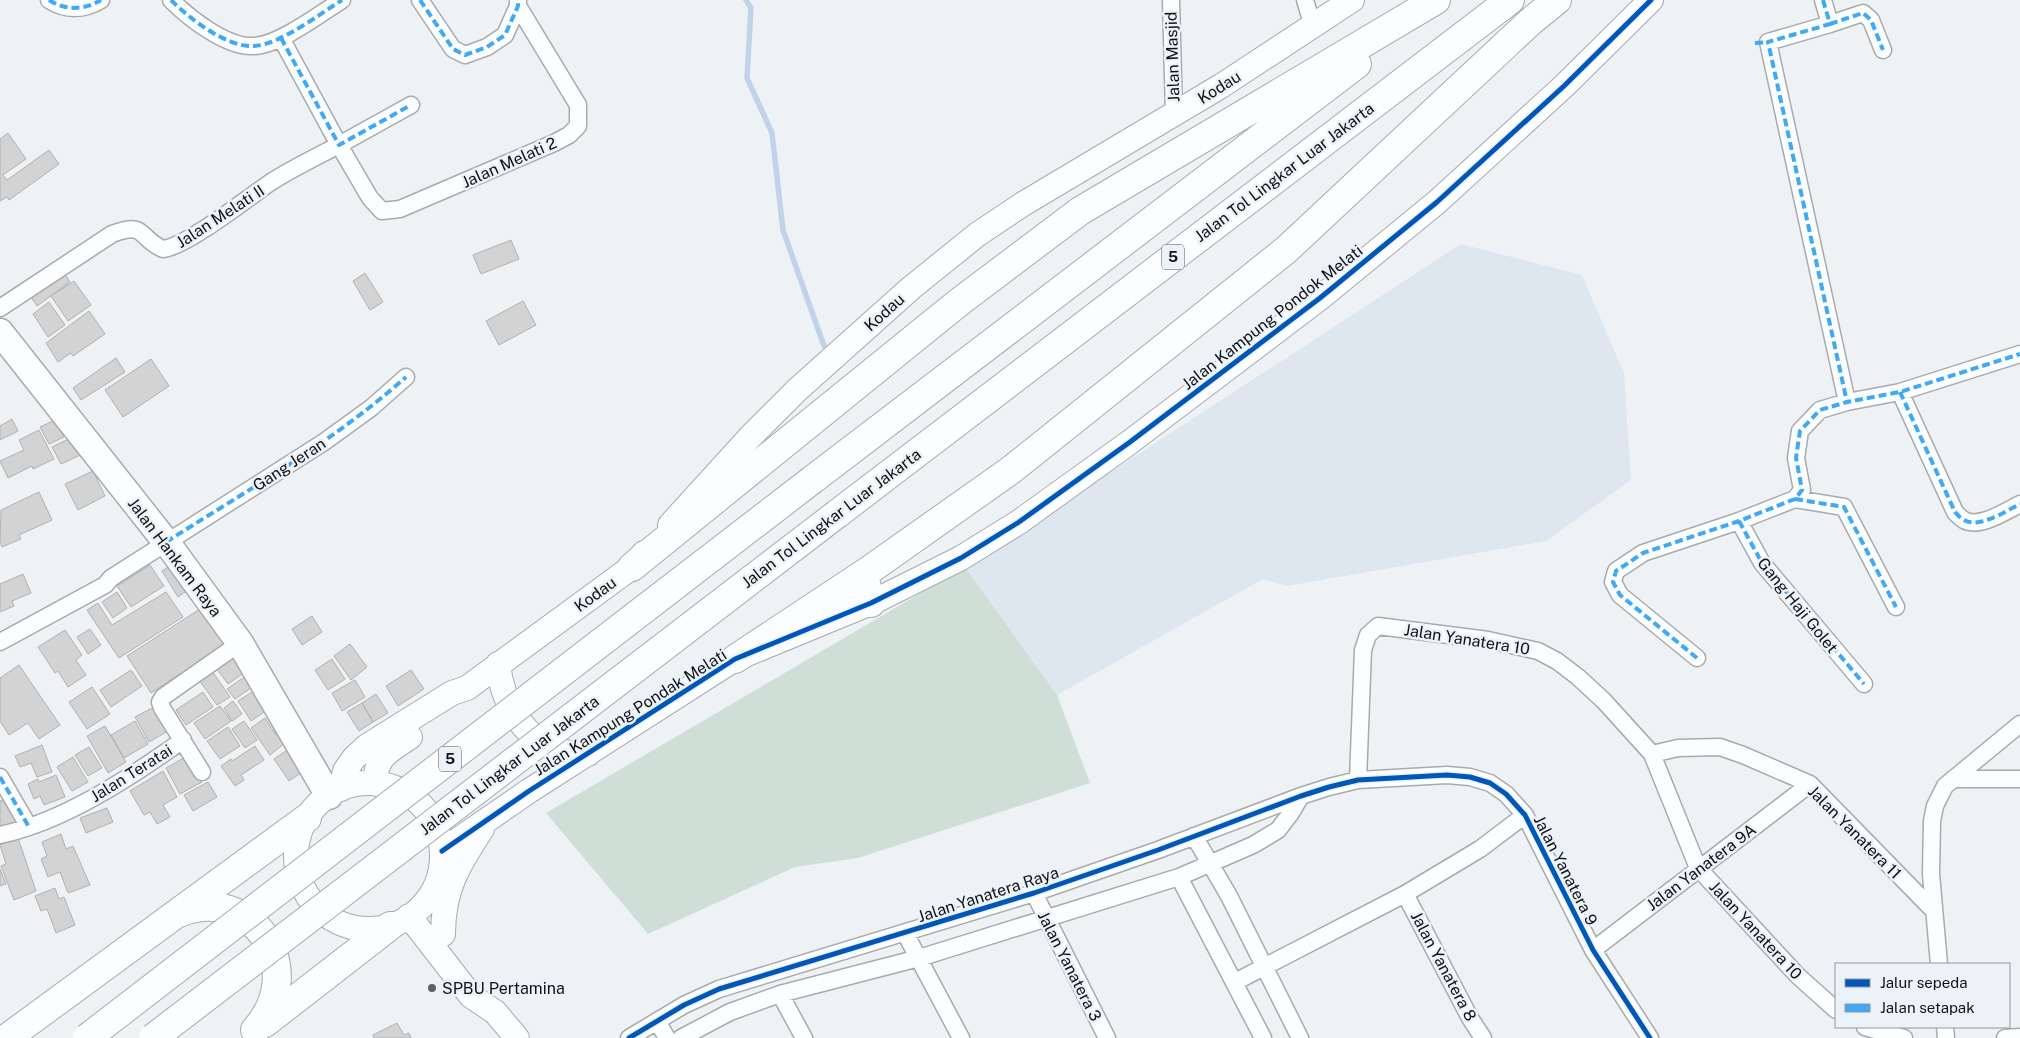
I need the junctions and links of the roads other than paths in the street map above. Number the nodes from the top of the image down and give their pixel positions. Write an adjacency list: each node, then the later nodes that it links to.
1 (49, 0): 2 (street)
2 (101, 0)
3 (172, 0): 18 (street)
4 (342, 0): 18 (street)
5 (420, 0): 15 (street)
6 (1171, 0): 21 (street, Jalan Masjid)
7 (1305, 0): 17 (street)
8 (1352, 0): 17 (main road, Kodau)
9 (1436, 0): 33 (highway)
10 (1441, 0): 90 (highway, 5, bridge)
11 (1510, 0): 91 (highway, Jalan Tol Lingkar Luar Jakarta / 5, bridge)
12 (1557, 0): 34 (highway)
13 (1650, 0): 35 (main road, Jalan Kampung Pondok Melati)
14 (1823, 0): 16 (street)
15 (518, 3): 22 (street, Jalan Melati 2)
16 (1830, 24): 19 (street); 28 (street)
17 (1313, 27): 21 (main road, Kodau)
18 (281, 38): 22 (street)
19 (1883, 50)
20 (411, 104): 22 (street, Jalan Melati II)
21 (1174, 115): 33 (main road, Kodau)
22 (339, 145): 23 (street, Jalan Melati II)
23 (0, 308)
24 (0, 332): 32 (main road, Jalan Hankam Raya)
25 (2020, 354): 27 (street)
26 (406, 377): 32 (street, Gang Jeran)
27 (1900, 392): 28 (street); 30 (street)
28 (1847, 402): 29 (street)
29 (1795, 499): 31 (street); 36 (street)
30 (2020, 504)
31 (1739, 521): 39 (street); 42 (street, Gang Haji Golet)
32 (168, 545): 37 (street, Gang Jeran); 38 (main road, Jalan Hankam Raya)
33 (632, 567): 41 (main road, Kodau)
34 (868, 571): 35 (highway); 40 (highway)
35 (871, 603): 40 (main road, Jalan Kampung Pondak Melati)
36 (1896, 607)
37 (0, 642)
38 (240, 644): 45 (street, Jalan Teratai); 55 (main road, Jalan Hankam Raya)
39 (1697, 658)
40 (736, 659): 46 (main road, Jalan Kampung Pondak Melati)
41 (498, 664): 43 (main road, Kodau); 46 (main road)
42 (1864, 684)
43 (418, 722): 53 (main road, Kodau); 55 (main road, Kodau)
44 (2020, 724): 50 (street)
45 (183, 740): 48 (street); 60 (street, Jalan Teratai)
46 (588, 754): 57 (main road, Jalan Kampung Pondak Melati)
47 (1652, 754): 52 (street, Jalan Yanatera 10); 54 (street, Jalan Yanatera 11); 67 (street, Jalan Yanatera 10)
48 (202, 772)
49 (0, 777): 60 (street)
50 (1953, 779): 51 (street); 71 (street)
51 (2020, 779)
52 (1358, 780): 56 (street, Jalan Yanatera Raya); 58 (street, Jalan Yanatera 9)
53 (376, 784): 55 (main road); 64 (main road)
54 (1810, 784): 67 (street, Jalan Yanatera 9A); 71 (street, Jalan Yanatera 11)
55 (335, 792): 59 (main road)
56 (1301, 796): 62 (street, Jalan Yanatera Raya); 66 (street)
57 (497, 812): 64 (main road, Jalan Kampung Pondak Melati); 76 (main road)
58 (1525, 815): 70 (street); 77 (street, Jalan Yanatera 9)
59 (307, 818): 63 (main road); 65 (highway)
60 (29, 828): 61 (street, Jalan Teratai)
61 (0, 836)
62 (1194, 836): 66 (street); 69 (street, Jalan Yanatera Raya)
63 (297, 847): 65 (highway); 73 (main road)
64 (442, 851): 73 (main road)
65 (257, 854): 72 (highway)
66 (1210, 864): 68 (street); 80 (street)
67 (1698, 868): 77 (street, Jalan Yanatera 9A); 83 (street, Jalan Yanatera 10)
68 (1179, 877): 74 (street); 81 (street)
69 (1034, 893): 74 (street, Jalan Yanatera 3); 75 (street, Jalan Yanatera Raya)
70 (1405, 894): 80 (street); 101 (street, Jalan Yanatera 8)
71 (1934, 911): 79 (street)
72 (173, 916): 87 (highway); 89 (highway)
73 (407, 916): 76 (main road); 84 (main road); 87 (highway)
74 (1046, 920): 78 (street); 98 (street, Jalan Yanatera 3)
75 (905, 933): 78 (street); 85 (street, Jalan Yanatera Raya)
76 (443, 934): 84 (main road)
77 (1593, 950): 102 (street, Jalan Yanatera 9)
78 (919, 958): 82 (street); 97 (street)
79 (1939, 963)
80 (1265, 966): 81 (street); 100 (street)
81 (1235, 982): 99 (street)
82 (780, 994): 95 (street); 96 (street)
83 (1835, 1009)
84 (495, 1012): 92 (main road)
85 (658, 1021): 93 (street, Jalan Yanatera Raya); 94 (street)
86 (1869, 1028): 103 (street)
87 (250, 1034)
88 (2020, 1037): 104 (street)
89 (7, 1038)
90 (87, 1038)
91 (153, 1038)
92 (517, 1038)
93 (629, 1038)
94 (667, 1038)
95 (681, 1038)
96 (804, 1038)
97 (961, 1038)
98 (1107, 1038)
99 (1263, 1038)
100 (1300, 1038)
101 (1483, 1038)
102 (1650, 1038)
103 (1904, 1038)
104 (2005, 1038)

